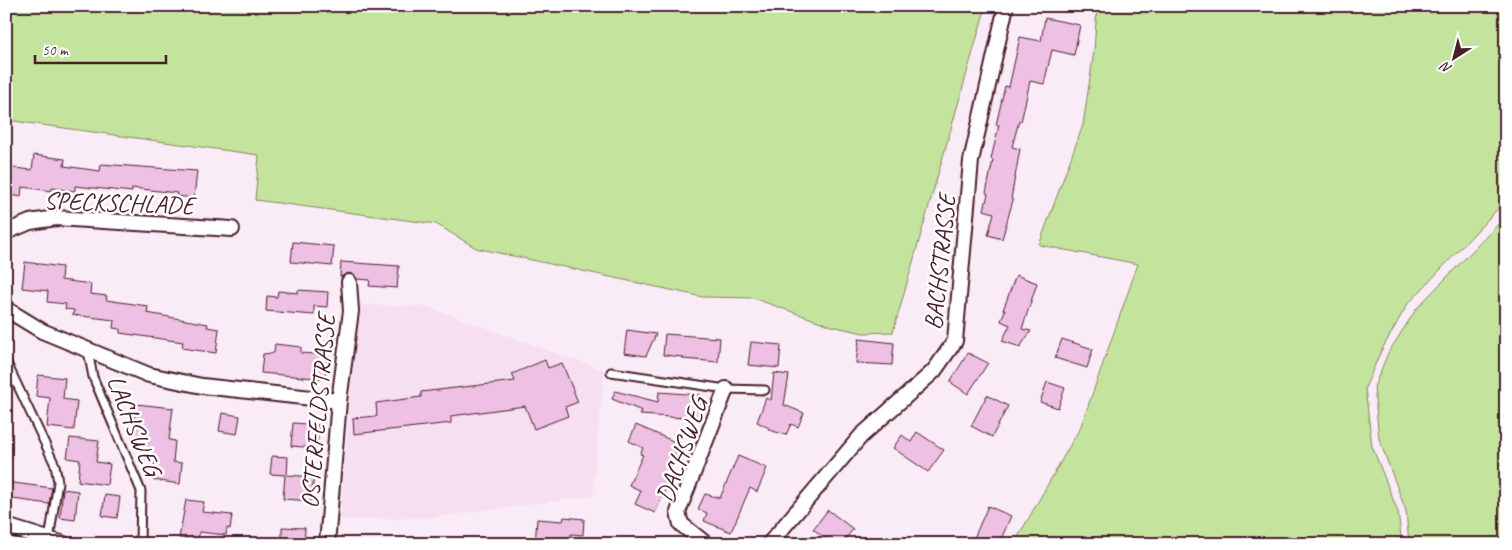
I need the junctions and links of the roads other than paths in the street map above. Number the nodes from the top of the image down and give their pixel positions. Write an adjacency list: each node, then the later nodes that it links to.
1 (1006, 6): 18 (street, BACHSTRASSE)
2 (232, 229): 3 (street, SPECKSCHLADE)
3 (6, 232)
4 (349, 282): 11 (street, OSTERFELDSTRASSE)
5 (6, 309): 6 (street)
6 (88, 351): 11 (street); 15 (lane, LACHSWEG)
7 (6, 361): 13 (lane)
8 (611, 372): 9 (lane, DACHSWEG)
9 (726, 389): 10 (lane, DACHSWEG); 17 (street, DACHSWEG)
10 (765, 390)
11 (339, 401): 16 (street, OSTERFELDSTRASSE)
12 (6, 526): 13 (street)
13 (49, 540): 14 (street)
14 (64, 544)
15 (140, 544)
16 (328, 544)
17 (706, 544)
18 (770, 544)

